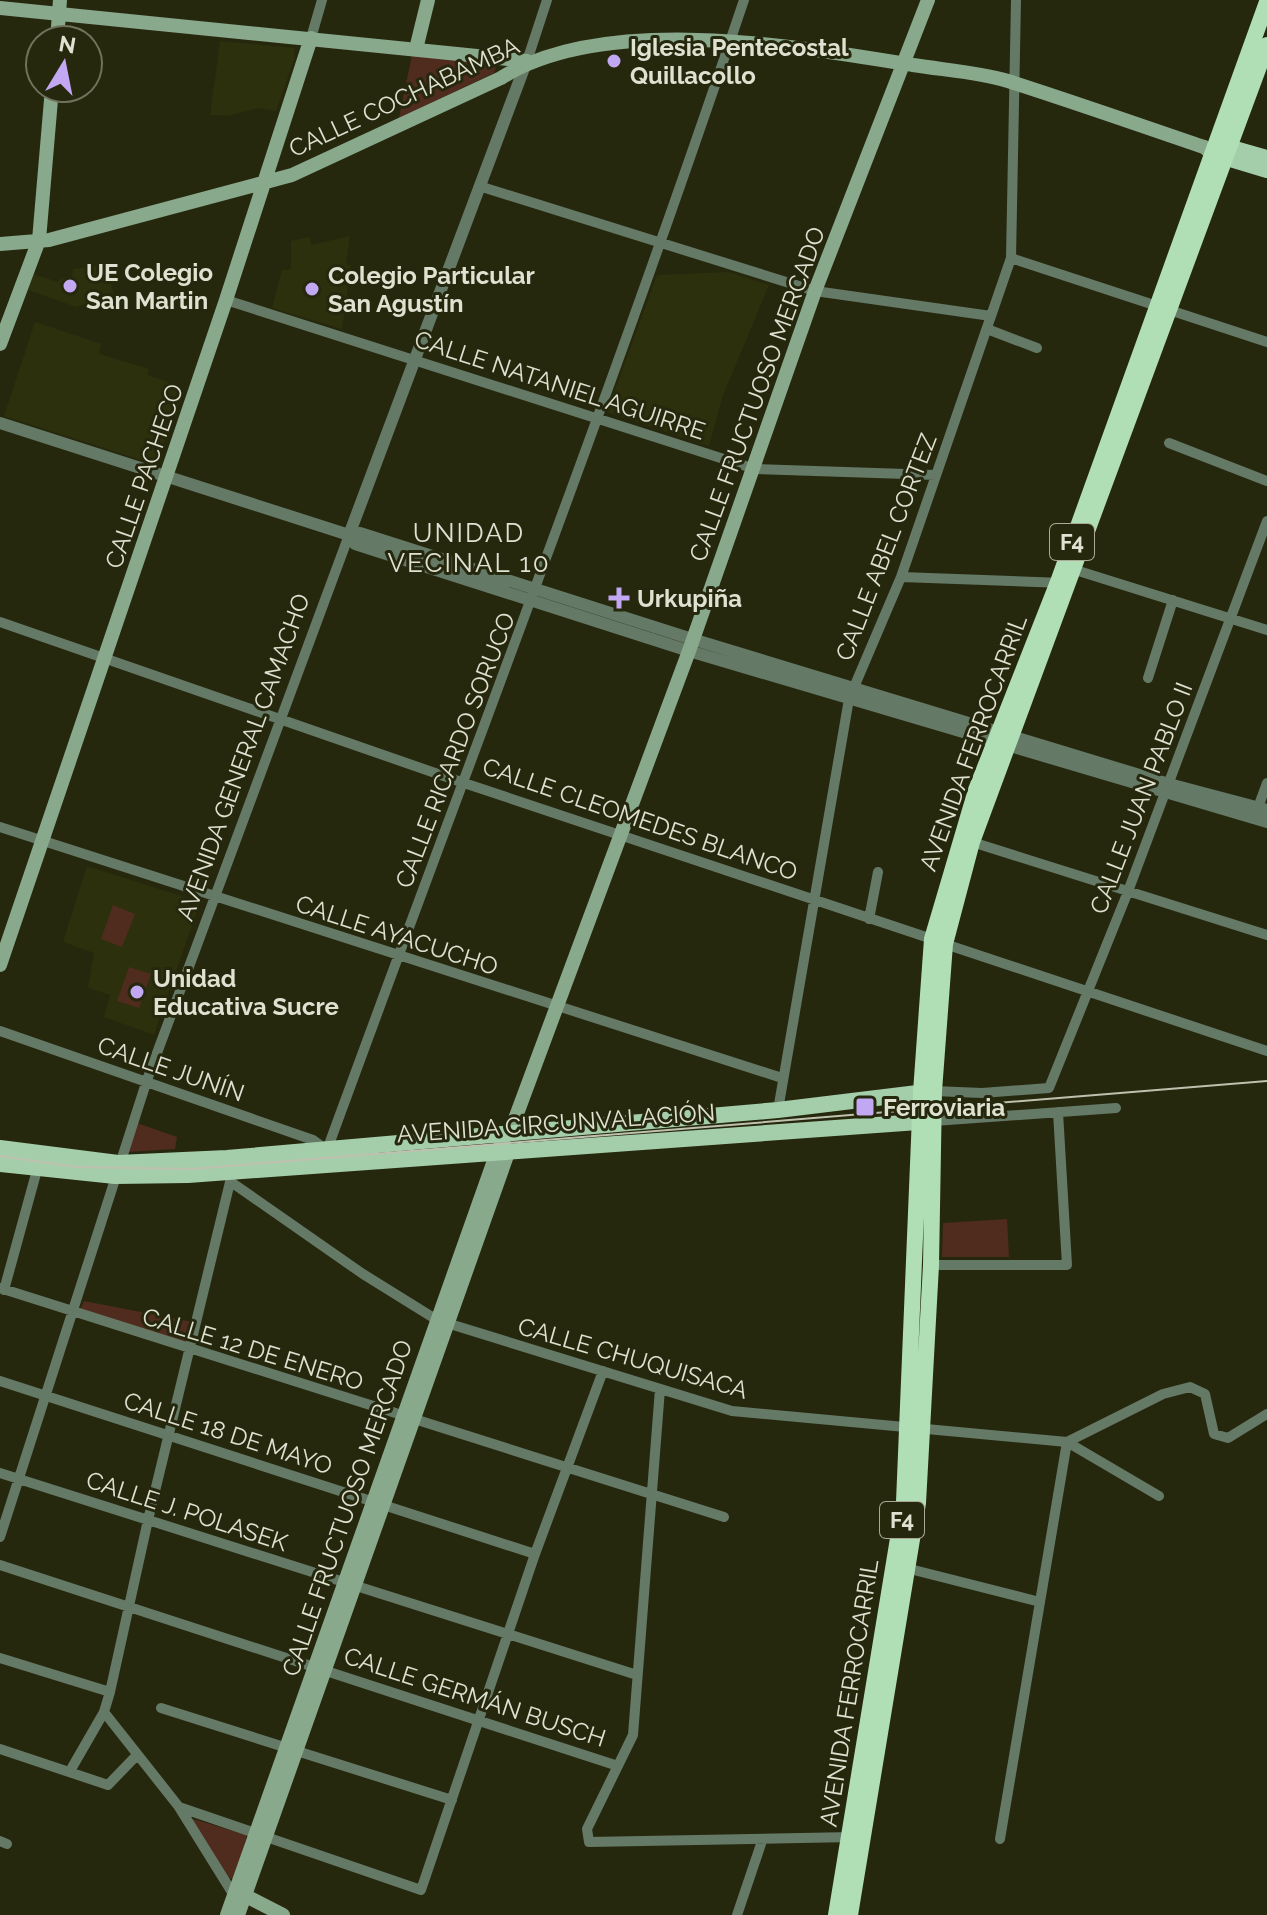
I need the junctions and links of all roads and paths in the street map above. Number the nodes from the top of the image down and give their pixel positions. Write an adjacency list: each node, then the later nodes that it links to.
1 (322, 0): 10 (street, CALLE PACHECO)
2 (428, 0): 13 (main road)
3 (547, 0): 14 (street, AVENIDA GENERAL CAMACHO)
4 (744, 0): 11 (street, CALLE RICARDO SORUCO)
5 (928, 0): 15 (main road, CALLE FRUCTUOSO MERCADO)
6 (1016, 0): 16 (street, CALLE ABEL CORTEZ)
7 (1267, 2): 18 (highway, AVENIDA FERROCARRIL / F4)
8 (60, 7): 9 (main road); 10 (main road)
9 (0, 8)
10 (311, 38): 13 (main road); 21 (main road, CALLE PACHECO)
11 (730, 43): 14 (main road, CALLE COCHABAMBA); 15 (main road, CALLE COCHABAMBA); 25 (street, CALLE RICARDO SORUCO)
12 (1267, 45): 18 (highway, AVENIDA FERROCARRIL / F4)
13 (416, 49): 14 (main road)
14 (527, 61): 21 (main road, CALLE COCHABAMBA); 22 (street, AVENIDA GENERAL CAMACHO)
15 (903, 63): 16 (main road, CALLE COCHABAMBA); 27 (main road, CALLE FRUCTUOSO MERCADO)
16 (1016, 84): 18 (main road, CALLE COCHABAMBA); 26 (street, CALLE ABEL CORTEZ)
17 (51, 104): 23 (main road)
18 (1218, 150): 19 (main road); 20 (main road); 29 (highway, AVENIDA FERROCARRIL / F4)
19 (1267, 158)
20 (1267, 170)
21 (263, 181): 23 (main road, CALLE COCHABAMBA); 28 (main road, CALLE PACHECO)
22 (479, 186): 25 (street); 35 (street, AVENIDA GENERAL CAMACHO)
23 (39, 240): 24 (main road, CALLE COCHABAMBA); 32 (main road)
24 (0, 244)
25 (659, 244): 27 (street); 36 (street, CALLE RICARDO SORUCO)
26 (1011, 258): 29 (street); 30 (street, CALLE ABEL CORTEZ)
27 (815, 291): 30 (street); 39 (main road, CALLE FRUCTUOSO MERCADO)
28 (226, 300): 35 (street, CALLE NATANIEL AGUIRRE); 41 (main road, CALLE PACHECO)
29 (1164, 307): 33 (street); 45 (highway, AVENIDA FERROCARRIL / F4)
30 (991, 316): 31 (street, CALLE ABEL CORTEZ)
31 (987, 329): 34 (street); 40 (street, CALLE ABEL CORTEZ)
32 (1, 340)
33 (1267, 342)
34 (1037, 348)
35 (415, 360): 36 (street, CALLE NATANIEL AGUIRRE); 44 (street, AVENIDA GENERAL CAMACHO)
36 (599, 418): 39 (street, CALLE NATANIEL AGUIRRE); 47 (street, CALLE RICARDO SORUCO)
37 (0, 423): 41 (street)
38 (1169, 443): 42 (street)
39 (755, 469): 40 (street, CALLE NATANIEL AGUIRRE); 52 (main road, CALLE FRUCTUOSO MERCADO)
40 (936, 475): 46 (street, CALLE ABEL CORTEZ)
41 (167, 477): 44 (street); 53 (main road, CALLE PACHECO)
42 (1267, 481)
43 (1267, 521): 49 (street, CALLE JUAN PABLO II)
44 (349, 535): 47 (street); 56 (street, AVENIDA GENERAL CAMACHO)
45 (1067, 576): 46 (street); 48 (street); 57 (highway, AVENIDA FERROCARRIL / F4)
46 (901, 577): 55 (street, CALLE ABEL CORTEZ)
47 (535, 595): 52 (street); 58 (street, CALLE RICARDO SORUCO)
48 (1173, 600): 49 (street); 54 (street)
49 (1230, 618): 51 (street); 60 (street, CALLE JUAN PABLO II)
50 (0, 622): 53 (street, CALLE CLEOMEDES BLANCO)
51 (1267, 630)
52 (691, 645): 55 (street); 63 (main road, CALLE FRUCTUOSO MERCADO)
53 (106, 658): 56 (street, CALLE CLEOMEDES BLANCO); 64 (main road, CALLE PACHECO)
54 (1148, 678)
55 (851, 693): 57 (street); 69 (street, CALLE ABEL CORTEZ)
56 (280, 718): 58 (street, CALLE CLEOMEDES BLANCO); 68 (street, AVENIDA GENERAL CAMACHO)
57 (1002, 739): 60 (street); 65 (highway, AVENIDA FERROCARRIL / F4); 72 (highway, AVENIDA FERROCARRIL / F4)
58 (461, 782): 63 (street, CALLE CLEOMEDES BLANCO); 73 (street, CALLE RICARDO SORUCO)
59 (1267, 783): 61 (street)
60 (1167, 789): 61 (street); 67 (street, CALLE JUAN PABLO II)
61 (1262, 815)
62 (0, 827): 64 (street, CALLE AYACUCHO)
63 (620, 834): 69 (street, CALLE CLEOMEDES BLANCO); 76 (main road, CALLE FRUCTUOSO MERCADO)
64 (42, 841): 68 (street, CALLE AYACUCHO); 74 (main road, CALLE PACHECO)
65 (972, 842): 67 (street); 72 (highway, AVENIDA FERROCARRIL / F4)
66 (878, 872): 70 (street)
67 (1127, 894): 71 (street); 75 (street, CALLE JUAN PABLO II)
68 (214, 897): 73 (street, CALLE AYACUCHO); 80 (street, AVENIDA GENERAL CAMACHO)
69 (814, 901): 70 (street, CALLE CLEOMEDES BLANCO); 79 (street, CALLE ABEL CORTEZ)
70 (869, 919): 72 (street, CALLE CLEOMEDES BLANCO)
71 (1267, 935)
72 (938, 942): 75 (street, CALLE CLEOMEDES BLANCO); 82 (highway, AVENIDA FERROCARRIL / F4)
73 (398, 956): 76 (street, CALLE AYACUCHO); 89 (street, CALLE RICARDO SORUCO)
74 (0, 965)
75 (1086, 991): 78 (street, CALLE CLEOMEDES BLANCO); 81 (street, CALLE JUAN PABLO II)
76 (556, 1007): 79 (street, CALLE AYACUCHO); 87 (main road, CALLE FRUCTUOSO MERCADO)
77 (0, 1031): 80 (street, CALLE JUNÍN)
78 (1267, 1051)
79 (782, 1078): 84 (street, CALLE ABEL CORTEZ)
80 (147, 1080): 89 (street, CALLE JUNÍN); 92 (street, AVENIDA GENERAL CAMACHO)
81 (1049, 1088): 82 (street, AVENIDA CIRCUNVALACIÓN)
82 (928, 1091): 84 (main road, AVENIDA CIRCUNVALACIÓN); 86 (highway, AVENIDA FERROCARRIL / F4)
83 (1116, 1108): 85 (street, AVENIDA CIRCUNVALACIÓN)
84 (778, 1110): 87 (main road, AVENIDA CIRCUNVALACIÓN)
85 (1058, 1112): 86 (street, AVENIDA CIRCUNVALACIÓN); 94 (street)
86 (927, 1121): 87 (main road, AVENIDA CIRCUNVALACIÓN); 94 (highway, AVENIDA FERROCARRIL / F4); 105 (highway, AVENIDA FERROCARRIL / F4)
87 (509, 1138): 89 (main road, AVENIDA CIRCUNVALACIÓN); 93 (main road, AVENIDA CIRCUNVALACIÓN); 97 (main road, CALLE FRUCTUOSO MERCADO)
88 (0, 1148): 92 (main road, AVENIDA CIRCUNVALACIÓN)
89 (327, 1150): 92 (main road, AVENIDA CIRCUNVALACIÓN)
90 (0, 1164): 91 (main road, AVENIDA CIRCUNVALACIÓN)
91 (37, 1170): 92 (main road, AVENIDA CIRCUNVALACIÓN); 95 (street)
92 (116, 1170): 93 (main road, AVENIDA CIRCUNVALACIÓN); 96 (street, AVENIDA GENERAL CAMACHO)
93 (232, 1177): 97 (street, CALLE CHUQUISACA); 98 (street)
94 (931, 1265): 105 (highway, AVENIDA FERROCARRIL / F4)
95 (2, 1289): 96 (street, CALLE 12 DE ENERO)
96 (71, 1313): 98 (street, CALLE 12 DE ENERO); 102 (street, AVENIDA GENERAL CAMACHO)
97 (443, 1322): 99 (street, CALLE CHUQUISACA); 104 (main road, CALLE FRUCTUOSO MERCADO)
98 (188, 1350): 104 (street, CALLE 12 DE ENERO); 106 (street)
99 (603, 1371): 101 (street, CALLE CHUQUISACA); 108 (street)
100 (0, 1381): 102 (street, CALLE 18 DE MAYO)
101 (660, 1389): 105 (street, CALLE CHUQUISACA); 111 (street)
102 (45, 1395): 106 (street, CALLE 18 DE MAYO); 110 (street, AVENIDA GENERAL CAMACHO)
103 (1267, 1414): 107 (street)
104 (409, 1419): 108 (street, CALLE 12 DE ENERO); 113 (main road, CALLE FRUCTUOSO MERCADO)
105 (915, 1428): 107 (street, CALLE CHUQUISACA); 119 (highway, AVENIDA FERROCARRIL / F4)
106 (169, 1435): 113 (street, CALLE 18 DE MAYO); 115 (street)
107 (1067, 1442): 112 (street); 121 (street)
108 (567, 1468): 111 (street, CALLE 12 DE ENERO); 117 (street)
109 (0, 1473): 110 (street, CALLE J. POLASEK)
110 (19, 1479): 115 (street, CALLE J. POLASEK); 116 (street, AVENIDA GENERAL CAMACHO)
111 (653, 1495): 114 (street, CALLE 12 DE ENERO); 126 (street)
112 (1159, 1496)
113 (379, 1502): 117 (street, CALLE 18 DE MAYO); 120 (main road, CALLE FRUCTUOSO MERCADO)
114 (724, 1517)
115 (148, 1520): 120 (street, CALLE J. POLASEK); 122 (street)
116 (0, 1537)
117 (535, 1554): 123 (street)
118 (0, 1565): 122 (street, CALLE GERMÁN BUSCH)
119 (902, 1567): 121 (street); 139 (highway, AVENIDA FERROCARRIL / F4)
120 (350, 1584): 123 (street, CALLE J. POLASEK); 125 (main road, CALLE FRUCTUOSO MERCADO)
121 (1040, 1602): 140 (street)
122 (131, 1606): 125 (street, CALLE GERMÁN BUSCH); 127 (street)
123 (508, 1636): 126 (street, CALLE J. POLASEK); 130 (street)
124 (0, 1658): 127 (street)
125 (319, 1668): 130 (street, CALLE GERMÁN BUSCH); 132 (main road, CALLE FRUCTUOSO MERCADO)
126 (637, 1675): 134 (street)
127 (110, 1692): 129 (street)
128 (161, 1708): 132 (street)
129 (104, 1712): 133 (street); 135 (street)
130 (480, 1719): 134 (street, CALLE GERMÁN BUSCH); 136 (street)
131 (0, 1749): 135 (street)
132 (292, 1750): 136 (street); 138 (main road, CALLE FRUCTUOSO MERCADO)
133 (136, 1756): 135 (street); 137 (street)
134 (618, 1766): 141 (street)
135 (70, 1771)
136 (452, 1800): 138 (street)
137 (179, 1807): 138 (street); 142 (street)
138 (262, 1834): 142 (main road, CALLE FRUCTUOSO MERCADO)
139 (857, 1838): 141 (street); 146 (highway, AVENIDA FERROCARRIL / F4); 147 (highway, AVENIDA FERROCARRIL / F4)
140 (1000, 1839)
141 (762, 1841): 145 (street)
142 (239, 1895): 143 (main road, CALLE FRUCTUOSO MERCADO); 144 (main road)
143 (235, 1915)
144 (283, 1915)
145 (737, 1915)
146 (836, 1915)
147 (850, 1915)

